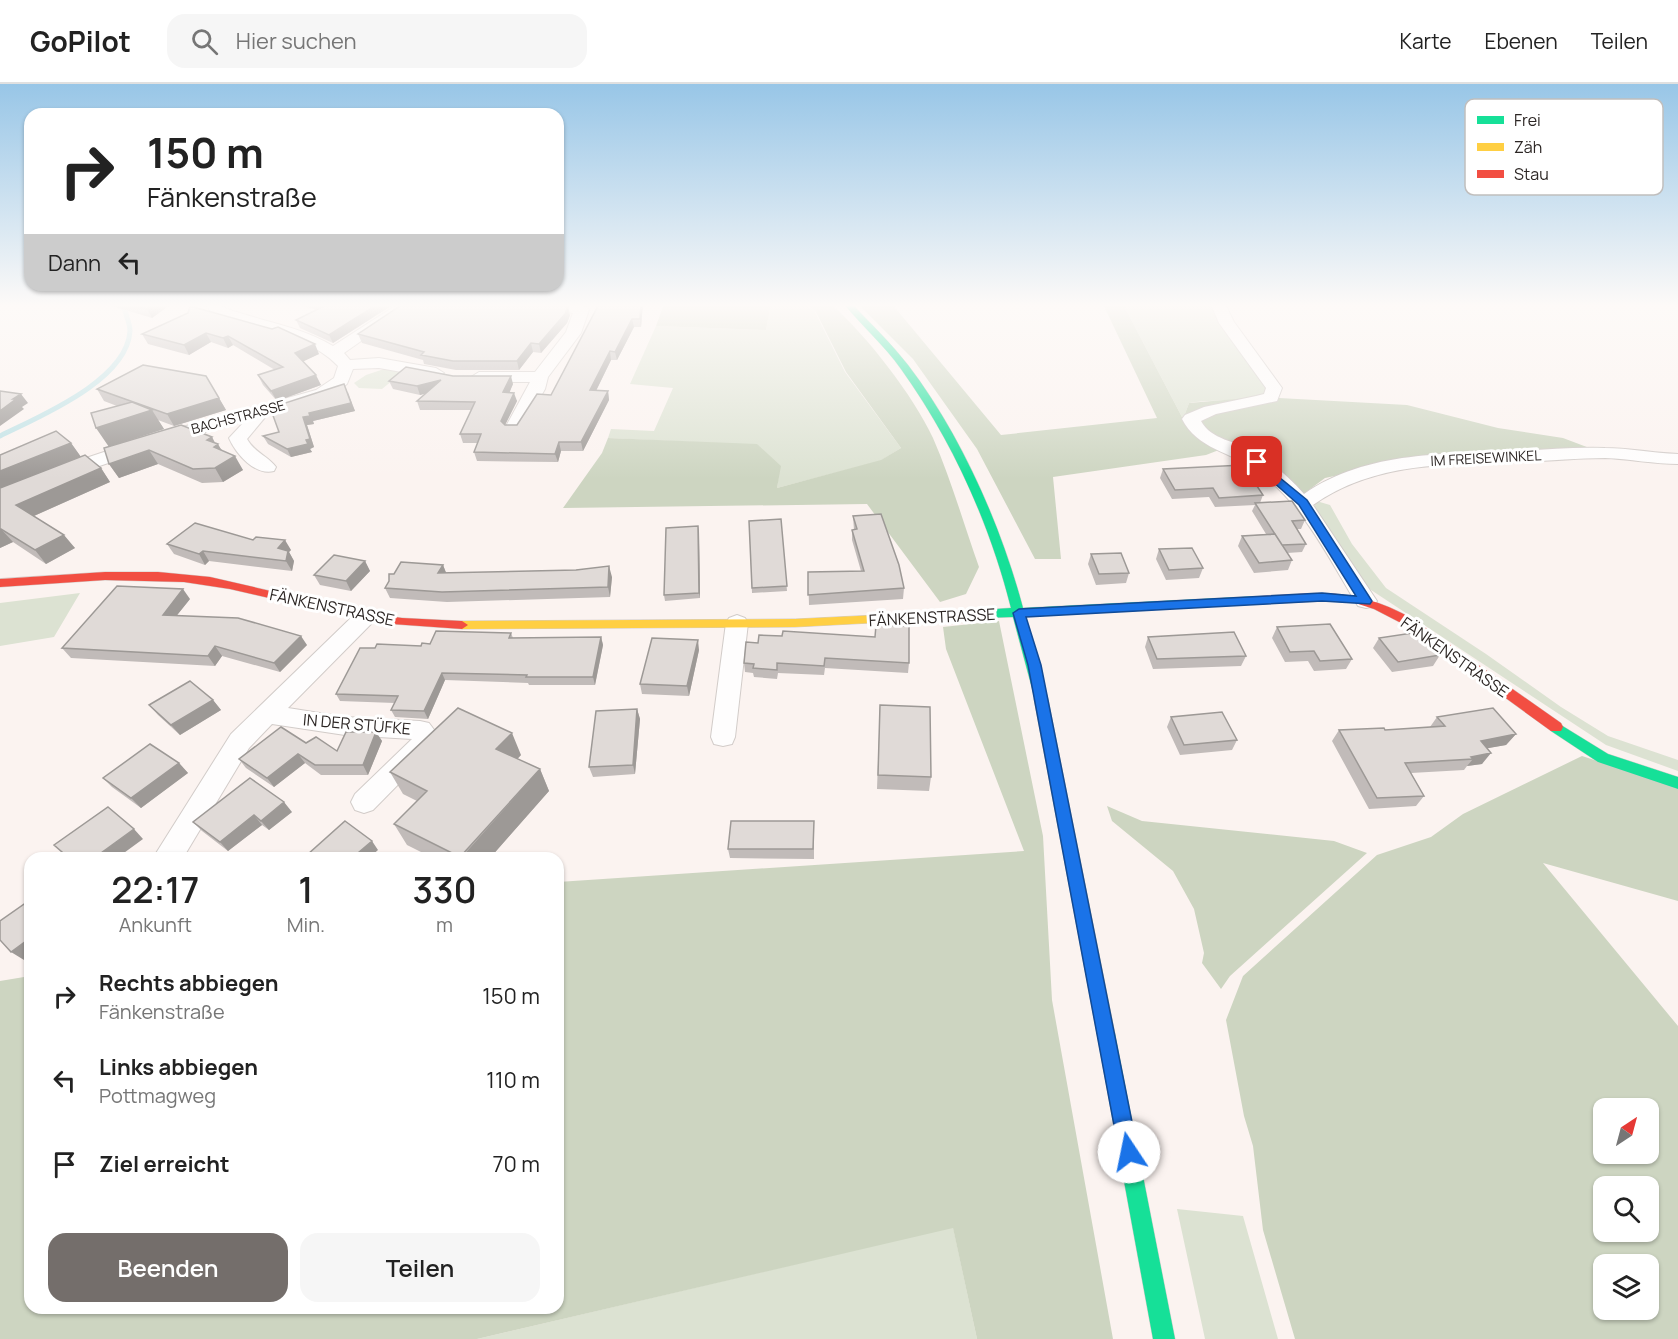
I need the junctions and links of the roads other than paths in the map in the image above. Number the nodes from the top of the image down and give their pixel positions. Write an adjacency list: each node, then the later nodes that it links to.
1 (341, 363): 7 (street, BACHSTRASSE)
2 (376, 363): 6 (street)
3 (551, 363): 6 (street)
4 (899, 363): 15 (street)
5 (1256, 363): 12 (street)
6 (540, 377): 8 (street)
7 (259, 412): 10 (street); 11 (street, BACHSTRASSE)
8 (514, 428)
9 (1678, 459): 12 (street, IM FREISEWINKEL)
10 (267, 467)
11 (45, 479)
12 (1303, 502): 14 (street)
13 (0, 583): 16 (street, FÄNKENSTRASSE)
14 (1366, 601): 15 (street, FÄNKENSTRASSE); 20 (street, FÄNKENSTRASSE)
15 (1019, 613): 17 (street, FÄNKENSTRASSE); 23 (street)
16 (365, 617): 17 (street, FÄNKENSTRASSE); 18 (street, IN DER STÜFKE)
17 (737, 623): 19 (street)
18 (267, 714): 21 (street, IN DER STÜFKE); 22 (street, IN DER STÜFKE)
19 (723, 737)
20 (1678, 783)
21 (364, 802)
22 (171, 852)
23 (1164, 1339)

